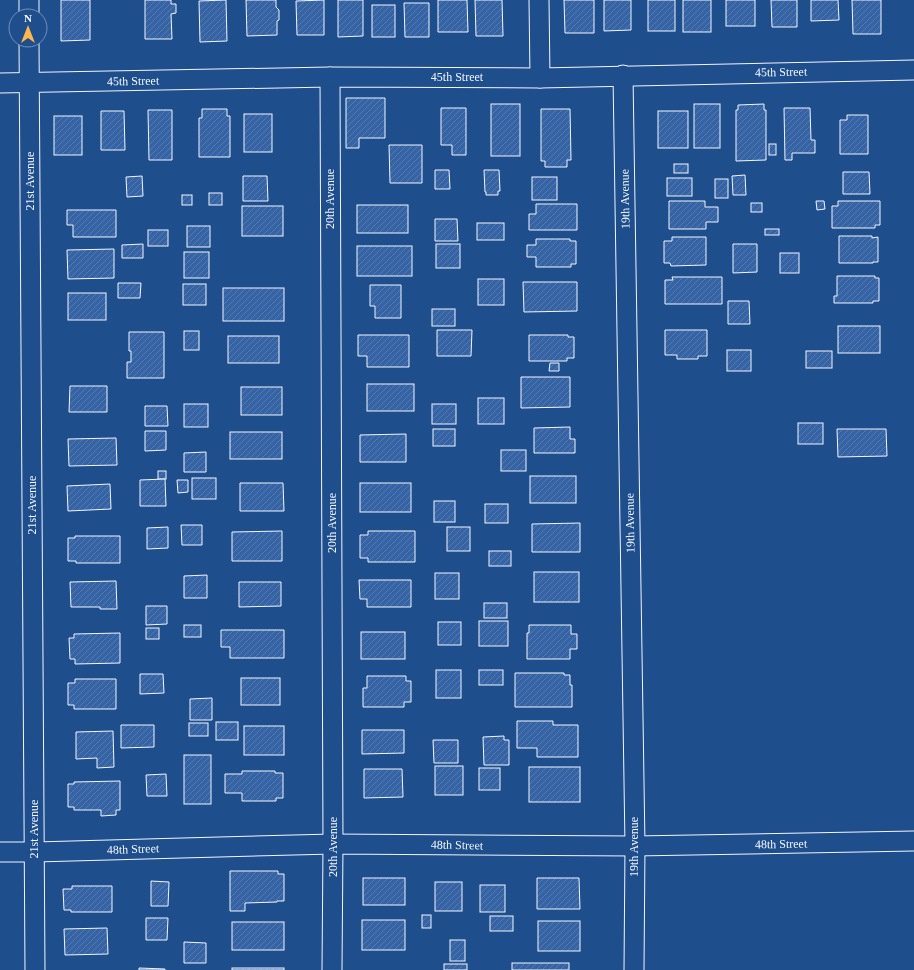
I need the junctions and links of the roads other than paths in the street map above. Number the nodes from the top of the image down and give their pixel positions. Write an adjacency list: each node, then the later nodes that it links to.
1 (539, 0): 6 (street)
2 (29, 48): 8 (street, 21st Avenue)
3 (914, 70): 4 (street, 45th Street)
4 (623, 76): 6 (street, 45th Street); 11 (street, 19th Avenue)
5 (330, 77): 6 (street, 45th Street); 8 (street, 45th Street); 10 (street, 20th Avenue)
6 (540, 78)
7 (0, 83): 8 (street, 45th Street)
8 (29, 83): 13 (street, 21st Avenue)
9 (914, 841): 11 (street, 48th Street)
10 (333, 844): 11 (street, 48th Street); 13 (street, 48th Street); 15 (street, 20th Avenue)
11 (635, 846): 16 (street, 19th Avenue)
12 (0, 852): 13 (street, 48th Street)
13 (34, 852): 14 (street, 21st Avenue)
14 (35, 970)
15 (332, 970)
16 (634, 970)

